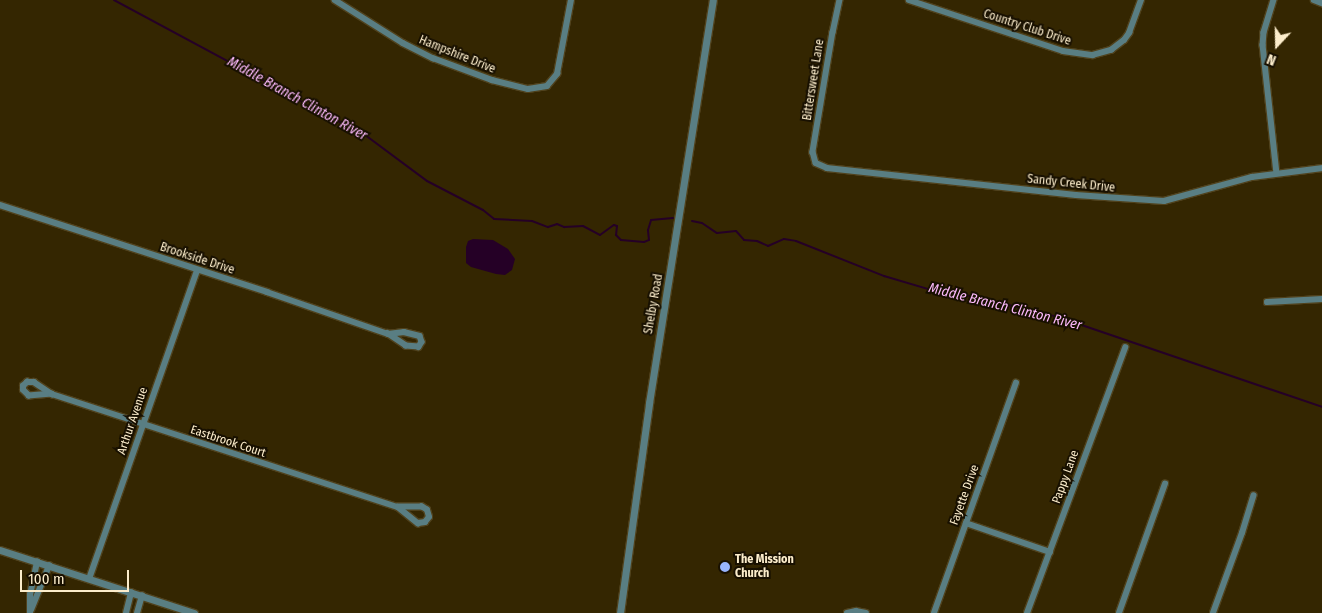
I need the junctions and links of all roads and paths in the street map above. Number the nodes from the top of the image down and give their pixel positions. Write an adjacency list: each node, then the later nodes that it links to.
1 (335, 0): 2 (street, Hampshire Drive)
2 (571, 0)
3 (713, 0): 37 (street, Shelby Road)
4 (840, 0): 10 (street, Bittersweet Lane)
5 (909, 0): 6 (street, Country Club Drive)
6 (1141, 0)
7 (1274, 0): 12 (street)
8 (1314, 0): 9 (street)
9 (1322, 3)
10 (816, 163): 12 (street, Sandy Creek Drive)
11 (1322, 168): 12 (street, Sandy Creek Drive)
12 (1277, 173)
13 (0, 205): 14 (street, Brookside Drive)
14 (197, 270): 17 (street, Brookside Drive); 21 (street, Arthur Avenue)
15 (1322, 299): 16 (street)
16 (1267, 302)
17 (388, 334): 17 (street, Brookside Drive)
18 (1125, 348): 27 (street, Pappy Lane)
19 (1016, 383): 25 (street, Fayette Drive)
20 (52, 394): 21 (street, Eastbrook Court)
21 (142, 424): 24 (street, Eastbrook Court); 30 (street, Arthur Avenue)
22 (1165, 484): 42 (street)
23 (1253, 496): 43 (street)
24 (398, 507): 24 (street, Eastbrook Court)
25 (966, 523): 27 (street); 40 (street, Fayette Drive)
26 (0, 550): 28 (street)
27 (1050, 552): 41 (street, Pappy Lane)
28 (37, 562): 29 (street); 33 (street)
29 (49, 566): 30 (street); 33 (street)
30 (89, 579): 31 (street)
31 (131, 593): 32 (street); 34 (street)
32 (142, 596): 35 (street); 36 (street)
33 (30, 613)
34 (126, 613)
35 (137, 613)
36 (194, 613)
37 (620, 613)
38 (846, 613): 39 (street)
39 (866, 613)
40 (934, 613)
41 (1028, 613)
42 (1119, 613)
43 (1213, 613)

